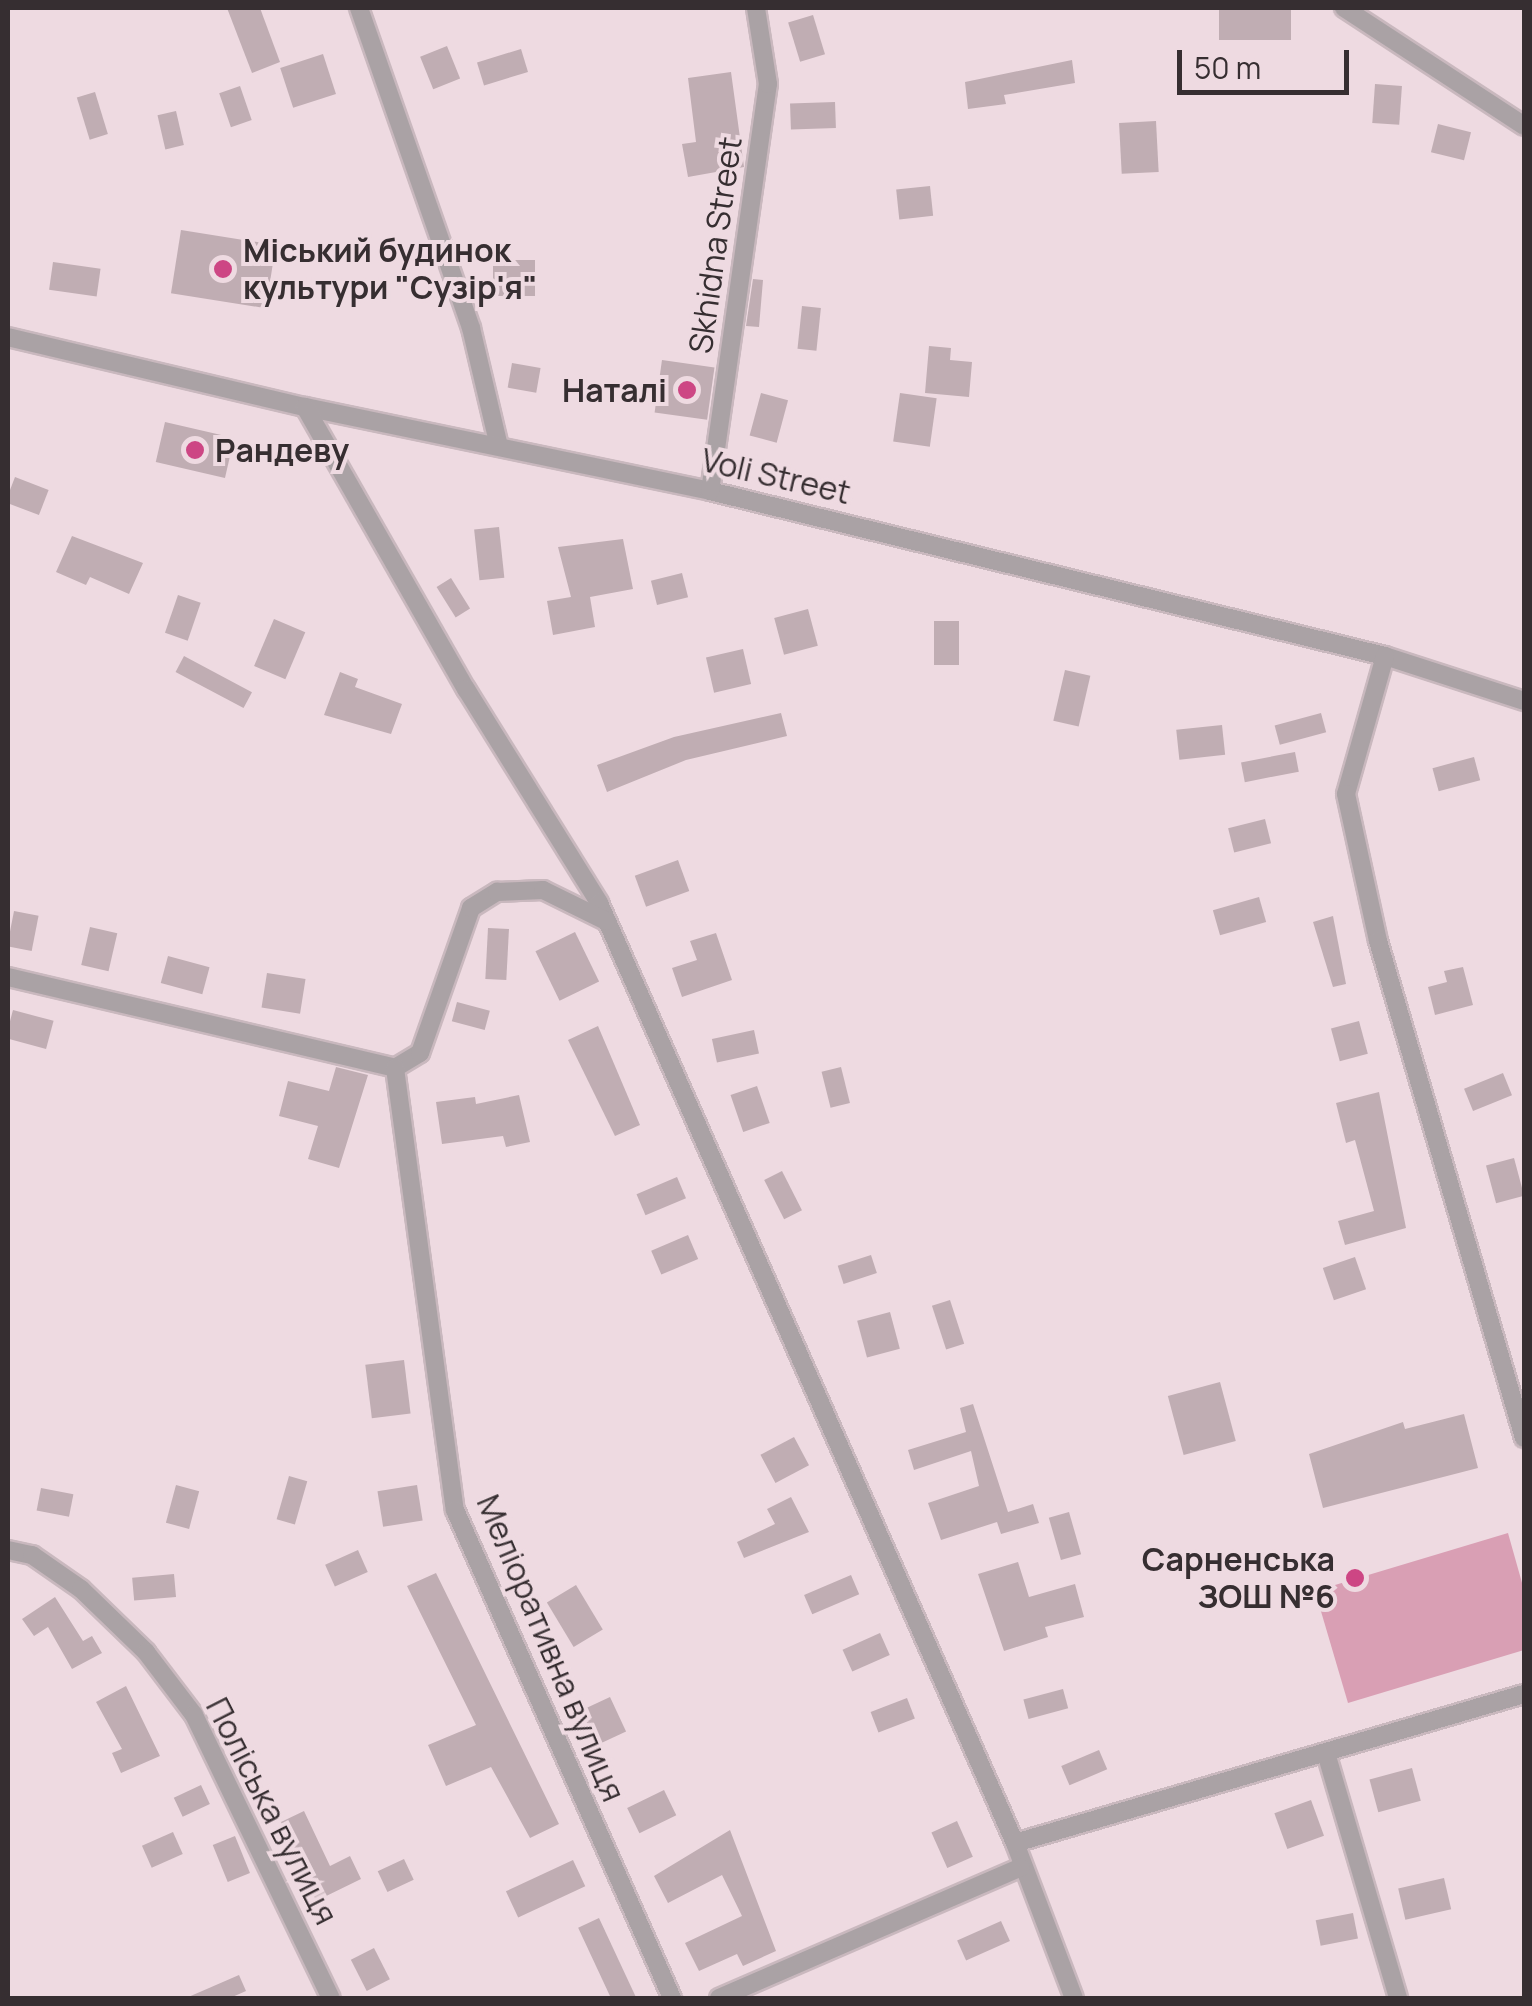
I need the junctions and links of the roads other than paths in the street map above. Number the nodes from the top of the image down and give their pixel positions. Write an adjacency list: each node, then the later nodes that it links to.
1 (358, 8): 7 (street)
2 (756, 8): 8 (street, Skhidna Street)
3 (1344, 8): 4 (street)
4 (1524, 126)
5 (8, 337): 6 (street, Voli Street)
6 (305, 407): 7 (street, Voli Street); 11 (street)
7 (500, 446): 8 (street, Voli Street)
8 (710, 490): 9 (street, Voli Street)
9 (1385, 656): 10 (street, Voli Street); 14 (street)
10 (1524, 700)
11 (608, 922): 13 (street); 18 (street)
12 (8, 977): 13 (street)
13 (395, 1068): 21 (street, Меліоративна вулиця)
14 (1524, 1438)
15 (8, 1550): 20 (street, Поліська вулиця)
16 (1524, 1694): 17 (street)
17 (1326, 1753): 18 (street); 24 (street)
18 (1015, 1843): 19 (street)
19 (1021, 1866): 22 (street); 23 (street)
20 (331, 1998)
21 (672, 1998)
22 (719, 1998)
23 (1074, 1998)
24 (1398, 1998)

